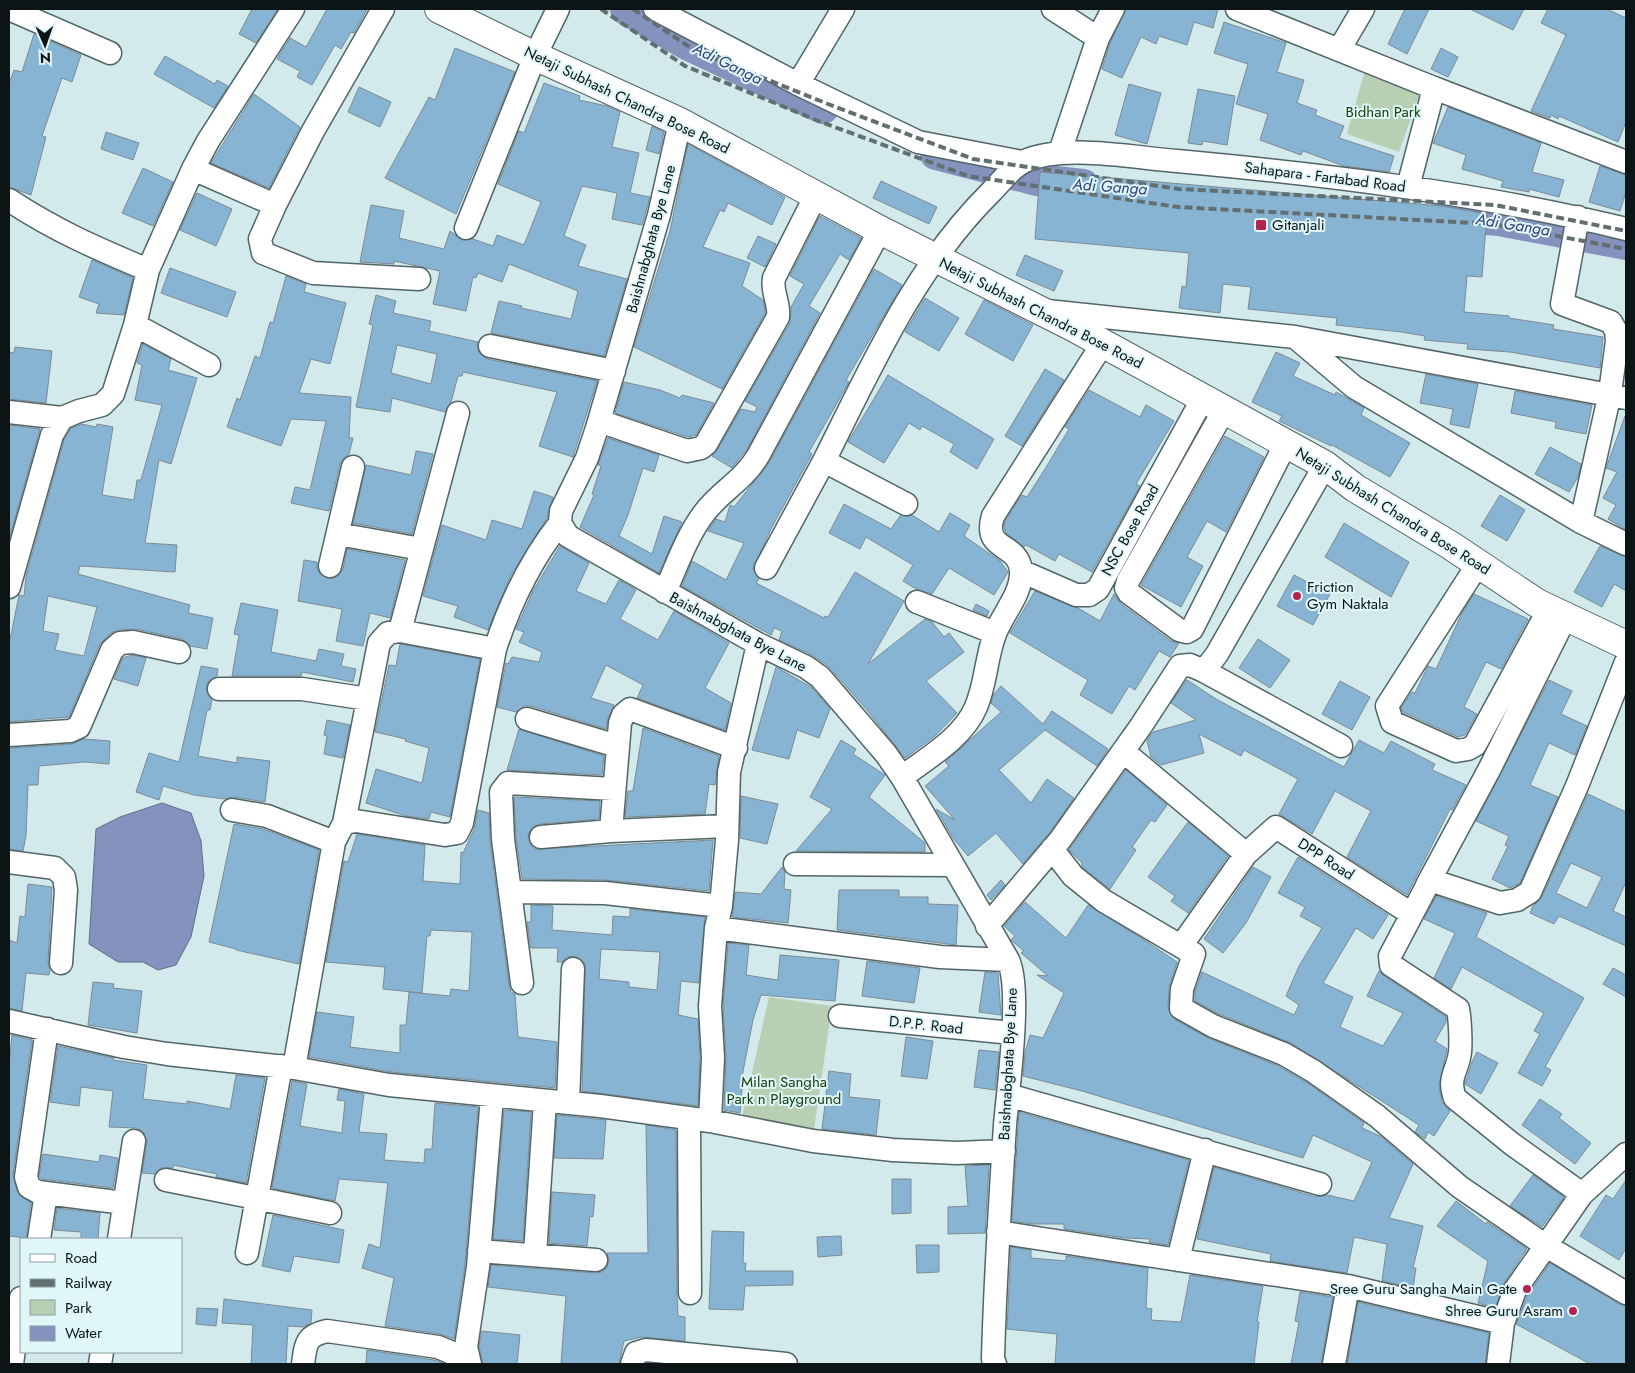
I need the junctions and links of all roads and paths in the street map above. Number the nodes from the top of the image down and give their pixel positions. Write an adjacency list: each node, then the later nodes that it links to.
1 (9, 9): 14 (street)
2 (293, 9): 22 (street)
3 (383, 9): 26 (street)
4 (439, 9): 15 (main road, Netaji Subhash Chandra Bose Road)
5 (558, 9): 15 (street)
6 (655, 9): 16 (street, Sahapara - Fartabad Road)
7 (843, 9): 16 (street)
8 (1053, 9): 12 (street)
9 (1113, 9): 12 (street)
10 (1237, 9): 13 (street)
11 (1363, 9): 13 (street)
12 (1098, 38): 19 (street)
13 (1339, 50): 17 (street)
14 (110, 53)
15 (535, 56): 18 (main road, Netaji Subhash Chandra Bose Road); 27 (street)
16 (798, 84): 21 (street, Sahapara - Fartabad Road)
17 (1434, 88): 20 (street); 23 (street)
18 (680, 122): 24 (main road, Netaji Subhash Chandra Bose Road); 40 (street, Baishnabghata Bye Lane)
19 (1060, 152): 21 (street, Sahapara - Fartabad Road); 23 (street, Sahapara - Fartabad Road)
20 (1626, 162)
21 (1015, 168): 31 (street)
22 (193, 169): 26 (street); 32 (street)
23 (1408, 187): 28 (street, Sahapara - Fartabad Road)
24 (816, 196): 29 (main road, Netaji Subhash Chandra Bose Road); 46 (street)
25 (9, 200): 32 (street)
26 (276, 205): 33 (street)
27 (466, 228)
28 (1576, 229): 30 (street, Sahapara - Fartabad Road); 41 (street)
29 (880, 230): 31 (main road, Netaji Subhash Chandra Bose Road); 64 (street)
30 (1626, 230)
31 (934, 258): 34 (main road, Netaji Subhash Chandra Bose Road); 48 (street)
32 (148, 270): 35 (street)
33 (419, 279)
34 (1040, 310): 36 (street); 37 (main road, Netaji Subhash Chandra Bose Road)
35 (135, 325): 39 (street); 45 (street)
36 (1295, 337): 41 (street); 52 (street)
37 (1103, 343): 42 (main road, Netaji Subhash Chandra Bose Road); 62 (street)
38 (490, 346): 40 (street)
39 (209, 365)
40 (614, 370): 46 (street, Baishnabghata Bye Lane)
41 (1618, 396): 52 (street)
42 (1214, 404): 47 (main road, Netaji Subhash Chandra Bose Road); 62 (street, NSC Bose Road); 67 (street)
43 (9, 412): 45 (street)
44 (458, 413): 56 (street)
45 (62, 418): 63 (street)
46 (599, 421): 53 (street, Baishnabghata Bye Lane)
47 (1286, 443): 49 (main road, Netaji Subhash Chandra Bose Road); 57 (street)
48 (824, 461): 51 (street); 60 (street)
49 (1325, 464): 58 (main road, Netaji Subhash Chandra Bose Road); 61 (street)
50 (354, 467): 54 (street)
51 (906, 504)
52 (1581, 522): 55 (street)
53 (560, 523): 64 (street, Baishnabghata Bye Lane); 73 (street)
54 (338, 534): 56 (street); 59 (street)
55 (1626, 544)
56 (421, 549): 68 (street)
57 (1231, 552): 61 (street); 67 (street)
58 (1478, 564): 66 (main road, Netaji Subhash Chandra Bose Road); 66 (street)
59 (330, 566)
60 (766, 568)
61 (1264, 570): 70 (street)
62 (1021, 572): 69 (street)
63 (9, 587)
64 (665, 592): 71 (street, Baishnabghata Bye Lane)
65 (917, 602): 69 (street)
66 (1558, 612): 72 (main road, Netaji Subhash Chandra Bose Road); 97 (street)
67 (1198, 617): 70 (street)
68 (400, 631): 73 (street); 78 (street)
69 (995, 633): 85 (street)
70 (1228, 634): 76 (street)
71 (758, 644): 83 (street); 85 (street, Baishnabghata Bye Lane)
72 (1626, 645)
73 (495, 649): 90 (street)
74 (179, 652): 80 (street)
75 (1626, 662): 97 (street)
76 (1204, 671): 82 (street); 84 (street)
77 (219, 690): 78 (street)
78 (368, 699): 90 (street)
79 (527, 719): 81 (street)
80 (9, 735)
81 (617, 746): 83 (street); 86 (street)
82 (1341, 746)
83 (736, 748): 88 (street)
84 (1123, 751): 92 (street); 93 (street)
85 (902, 777): 96 (street, Baishnabghata Bye Lane)
86 (613, 789): 89 (street); 98 (street)
87 (232, 810): 90 (street)
88 (727, 826): 89 (street); 99 (street)
89 (611, 831): 91 (street)
90 (339, 833): 112 (street)
91 (541, 837)
92 (1052, 849): 101 (street); 103 (street)
93 (1246, 854): 100 (street, DPP Road); 103 (street)
94 (9, 862): 105 (street)
95 (795, 864): 96 (street)
96 (951, 865): 101 (street, Baishnabghata Bye Lane)
97 (1427, 885): 100 (street)
98 (511, 892): 99 (street); 107 (street)
99 (721, 906): 102 (street)
100 (1410, 913): 125 (street)
101 (987, 926): 104 (street, Baishnabghata Bye Lane)
102 (716, 928): 104 (street); 117 (street)
103 (1181, 946): 132 (street)
104 (1008, 960): 111 (street, Baishnabghata Bye Lane)
105 (61, 963)
106 (573, 969): 116 (street)
107 (522, 983)
108 (840, 1016): 111 (street, D.P.P. Road)
109 (9, 1021): 110 (street)
110 (47, 1029): 112 (street); 124 (street)
111 (1012, 1033): 113 (street, Baishnabghata Bye Lane)
112 (288, 1067): 114 (street); 126 (street)
113 (1008, 1096): 119 (street); 120 (street, Baishnabghata Bye Lane)
114 (492, 1097): 115 (street); 133 (street)
115 (545, 1101): 116 (street); 135 (street)
116 (568, 1103): 117 (street)
117 (699, 1120): 120 (street); 139 (street)
118 (134, 1141): 127 (street)
119 (1205, 1150): 123 (street); 137 (street)
120 (1004, 1151): 129 (street, Baishnabghata Bye Lane)
121 (1626, 1154): 125 (street)
122 (166, 1180): 126 (street)
123 (1320, 1184)
124 (46, 1193): 127 (street); 130 (street)
125 (1582, 1194): 132 (street)
126 (257, 1198): 128 (street); 134 (street)
127 (124, 1203): 131 (street)
128 (330, 1213)
129 (998, 1232): 137 (street); 148 (street, Baishnabghata Bye Lane)
130 (39, 1238)
131 (119, 1238)
132 (1546, 1246): 140 (street); 142 (street)
133 (479, 1251): 135 (street); 145 (street)
134 (247, 1252)
135 (535, 1255): 136 (street)
136 (596, 1260)
137 (1178, 1260): 138 (street)
138 (1348, 1286): 142 (street); 149 (street)
139 (690, 1293)
140 (1626, 1293)
141 (20, 1305): 143 (street)
142 (1503, 1323): 150 (street)
143 (12, 1364)
144 (303, 1364): 145 (street)
145 (469, 1364)
146 (632, 1364): 147 (street)
147 (786, 1364)
148 (995, 1364)
149 (1334, 1364)
150 (1498, 1364)

